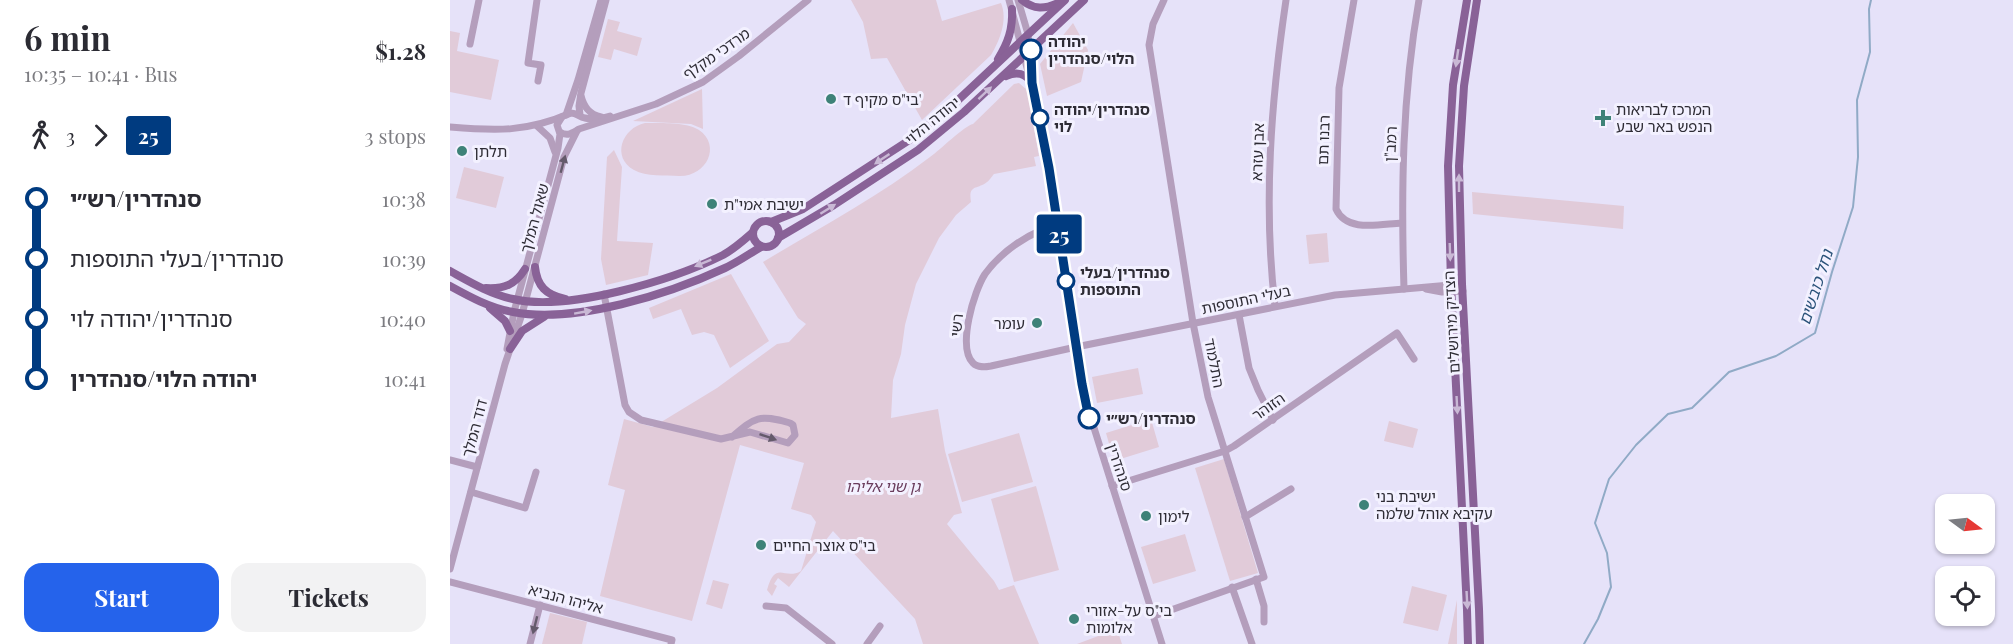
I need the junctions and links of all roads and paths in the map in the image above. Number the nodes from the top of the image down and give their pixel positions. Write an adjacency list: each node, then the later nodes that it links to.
1 (479, 0): 18 (street)
2 (537, 0): 22 (street)
3 (601, 0): 26 (street)
4 (606, 0): 24 (street)
5 (808, 0): 25 (street, מרדכי מקלף)
6 (1020, 0): 7 (main road); 16 (street)
7 (1065, 0): 16 (main road, יהודה הלוי)
8 (1084, 0): 19 (main road, יהודה הלוי)
9 (1164, 0): 56 (street, התלמוד)
10 (1286, 0): 51 (street, אבן עזרא)
11 (1354, 0): 35 (street, רבנו תם)
12 (1419, 0): 35 (street, רמב"ן)
13 (1467, 0): 45 (main road, הצדיק מירושלים, one-way to 45)
14 (1477, 0): 43 (main road, הצדיק מירושלים, one-way to 14)
15 (1011, 5): 17 (street); 20 (main road)
16 (1028, 34): 17 (main road, יהודה הלוי); 19 (street)
17 (1021, 42): 19 (street); 20 (main road, יהודה הלוי)
18 (470, 44)
19 (1028, 53): 21 (main road, יהודה הלוי); 23 (street, סנהדרין)
20 (992, 69): 34 (main road, יהודה הלוי, one-way to 34)
21 (1000, 79): 23 (main road); 38 (main road, יהודה הלוי, one-way to 21)
22 (538, 81)
23 (1032, 83): 36 (street, סנהדרין)
24 (581, 93): 27 (street); 28 (street)
25 (630, 112): 28 (street, מרדכי מקלף); 31 (street, מרדכי מקלף)
26 (564, 116): 27 (street); 29 (street); 32 (street)
27 (580, 116): 28 (street, מרדכי מקלף); 31 (street)
28 (603, 117)
29 (537, 126): 30 (street); 32 (street); 33 (street)
30 (450, 127)
31 (578, 130): 32 (street); 40 (street, שאול המלך, one-way to 31)
32 (560, 131): 33 (street, שאול המלך)
33 (554, 161): 40 (street, שאול המלך)
34 (771, 222): 37 (main road); 38 (main road)
35 (1402, 223): 46 (street, רמב"ן)
36 (1058, 225): 58 (street, סנהדרין); 58 (street, רשי)
37 (753, 233): 39 (main road); 47 (main road, one-way to 47)
38 (778, 238): 39 (main road)
39 (761, 247): 52 (main road)
40 (530, 268): 44 (main road); 48 (main road); 49 (street, שאול המלך)
41 (450, 271): 44 (main road)
42 (450, 286): 50 (main road)
43 (1463, 287): 45 (street, בעלי התוספות); 88 (main road, הצדיק מירושלים)
44 (482, 288): 49 (main road)
45 (1451, 288): 46 (street, בעלי התוספות); 87 (main road, הצדיק מירושלים, one-way to 87)
46 (1404, 289): 51 (street, בעלי התוספות)
47 (604, 294): 48 (main road); 52 (street)
48 (574, 300): 49 (main road)
49 (521, 301): 53 (street, שאול המלך)
50 (482, 302): 53 (main road); 57 (main road)
51 (1275, 306): 54 (street, בעלי התוספות)
52 (606, 307): 55 (main road, one-way to 52); 63 (street)
53 (518, 313): 55 (main road); 57 (street, דוד המלך); 59 (street, דוד המלך)
54 (1239, 315): 56 (street, בעלי התוספות); 62 (street)
55 (548, 316): 59 (main road)
56 (1193, 323): 58 (street, בעלי התוספות); 64 (street, התלמוד)
57 (510, 332): 61 (street, דוד המלך)
58 (1076, 347): 68 (street, סנהדרין)
59 (510, 349): 61 (street, דוד המלך)
60 (1414, 359): 62 (street, הזוהר)
61 (505, 364): 66 (street, דוד המלך)
62 (1273, 420): 64 (street, הזוהר)
63 (732, 437): 63 (street, one-way to 63)
64 (1225, 451): 68 (street, הזוהר); 71 (street, התלמוד)
65 (450, 460): 66 (street)
66 (477, 467): 70 (street, דוד המלך)
67 (536, 472): 70 (street)
68 (1112, 486): 78 (street, סנהדרין)
69 (1290, 489): 71 (street)
70 (471, 492): 72 (street, דוד המלך)
71 (1245, 517): 73 (street, התלמוד)
72 (450, 569)
73 (1256, 579): 75 (street); 79 (street)
74 (450, 582): 76 (street, אליהו הנביא)
75 (1232, 587): 78 (street); 86 (street)
76 (540, 605): 81 (street, one-way to 81); 82 (street, אליהו הנביא)
77 (766, 606): 83 (street)
78 (1154, 616): 85 (street, סנהדרין)
79 (1264, 622)
80 (880, 626): 84 (street)
81 (530, 644)
82 (671, 644)
83 (832, 644)
84 (867, 644)
85 (1162, 644)
86 (1252, 644)
87 (1468, 644)
88 (1480, 644)

